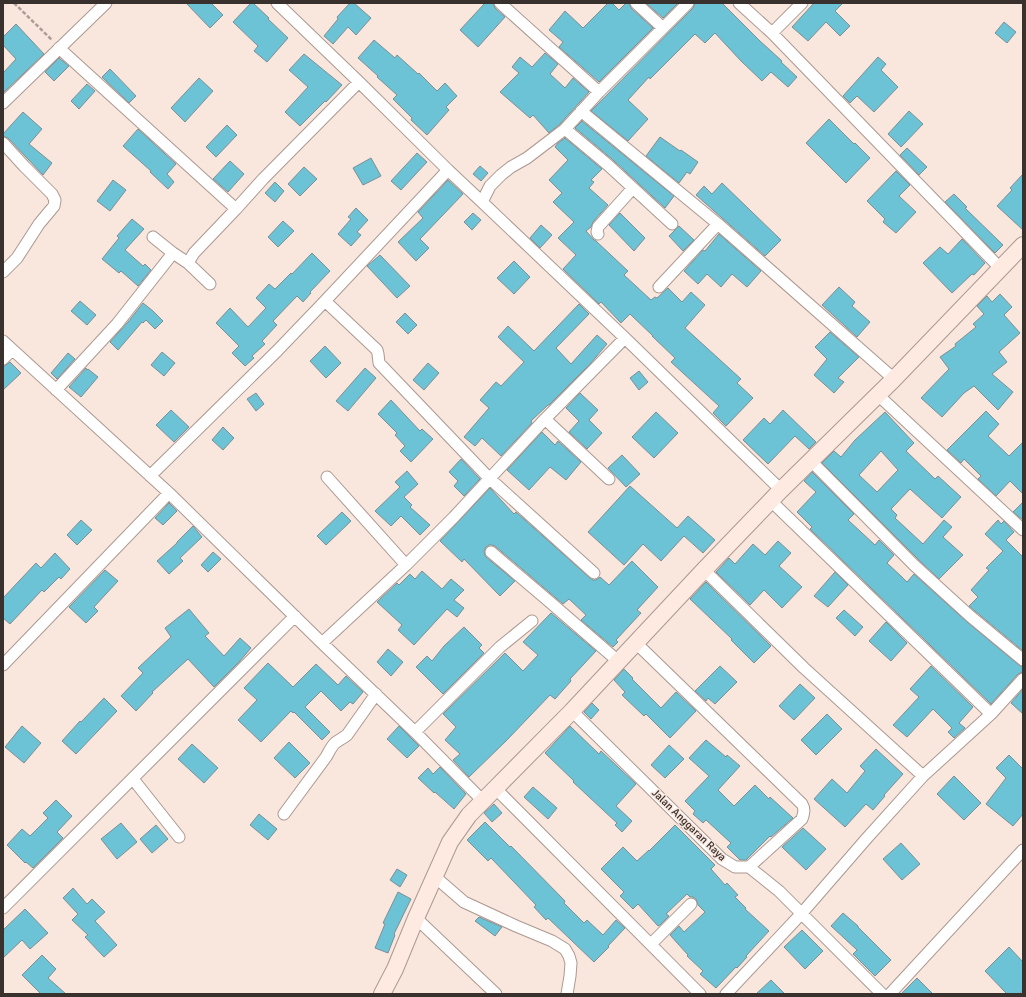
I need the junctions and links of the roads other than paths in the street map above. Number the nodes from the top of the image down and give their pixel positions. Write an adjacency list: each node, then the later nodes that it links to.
1 (106, 3): 10 (street)
2 (277, 3): 11 (street)
3 (500, 3): 12 (street)
4 (636, 3): 8 (street)
5 (688, 3): 8 (street)
6 (739, 3): 9 (street)
7 (802, 3): 9 (street)
8 (663, 28): 12 (street)
9 (772, 33): 28 (street)
10 (59, 48): 13 (street); 20 (street)
11 (359, 82): 17 (street); 20 (street)
12 (599, 92): 14 (street)
13 (3, 103)
14 (581, 111): 15 (street); 22 (street)
15 (565, 129): 18 (street); 19 (street)
16 (3, 143): 29 (street)
17 (448, 170): 19 (street); 32 (street)
18 (633, 188): 21 (street); 23 (street)
19 (482, 202): 33 (street)
20 (236, 209): 27 (street)
21 (672, 224)
22 (718, 224): 31 (street); 37 (street)
23 (598, 234)
24 (153, 237): 26 (street)
25 (1023, 245): 28 (street)
26 (173, 253): 27 (street); 38 (street)
27 (188, 263): 30 (street)
28 (1000, 268): 37 (street)
29 (3, 272)
30 (210, 284)
31 (659, 287)
32 (325, 301): 42 (street); 44 (street)
33 (625, 338): 40 (street); 47 (street)
34 (3, 341): 35 (street)
35 (12, 350): 36 (street); 38 (street)
36 (3, 359)
37 (894, 378): 39 (street)
38 (56, 390): 42 (street)
39 (878, 395): 41 (street); 48 (street)
40 (545, 419): 44 (street); 45 (street)
41 (810, 461): 47 (street); 57 (street)
42 (150, 476): 46 (street)
43 (327, 477): 50 (street)
44 (489, 478): 50 (street); 52 (street)
45 (609, 479)
46 (169, 493): 53 (street); 59 (street)
47 (776, 495): 51 (street); 63 (street)
48 (1023, 530)
49 (491, 552): 58 (street)
50 (406, 564): 55 (street)
51 (704, 570): 56 (street); 65 (street)
52 (594, 573)
53 (295, 616): 55 (street); 66 (street)
54 (532, 621): 64 (street)
55 (322, 643): 61 (street)
56 (636, 643): 58 (street); 72 (street)
57 (1023, 660)
58 (618, 661): 62 (street)
59 (3, 665)
60 (1023, 679): 63 (street)
61 (376, 694): 64 (street); 69 (street)
62 (572, 711): 67 (street); 72 (street, Jalan Anggaran Raya)
63 (991, 714): 65 (street)
64 (415, 732): 68 (street)
65 (923, 776): 76 (street)
66 (133, 778): 70 (street); 75 (street)
67 (496, 789): 68 (street); 78 (street)
68 (483, 801): 73 (street)
69 (284, 814)
70 (179, 837)
71 (1023, 850): 85 (street)
72 (750, 867): 76 (street)
73 (434, 876): 77 (street); 81 (street)
74 (691, 904): 78 (street)
75 (3, 908)
76 (802, 913): 83 (street); 84 (street)
77 (416, 918): 79 (street); 80 (street)
78 (651, 944): 82 (street)
79 (382, 994)
80 (496, 994)
81 (567, 994)
82 (700, 994)
83 (726, 994)
84 (882, 994)
85 (890, 994)

